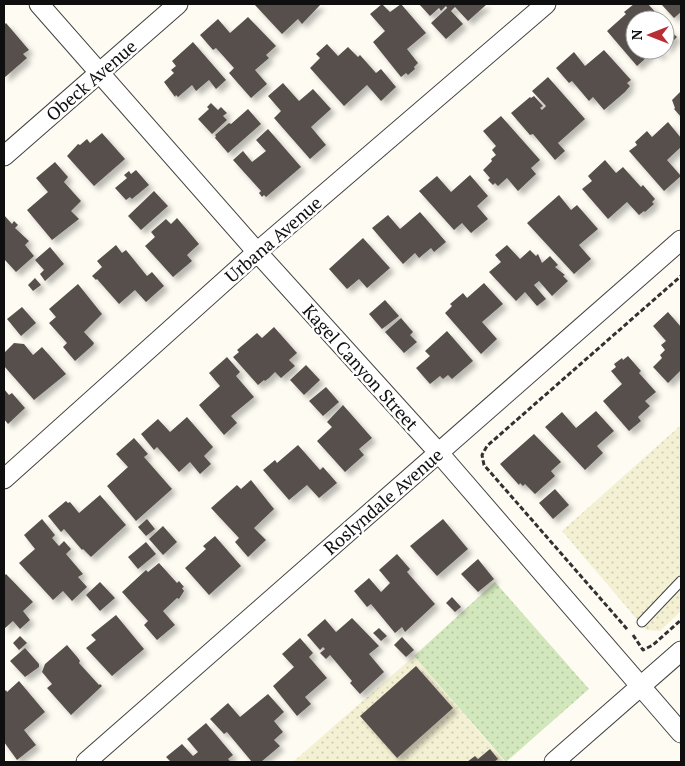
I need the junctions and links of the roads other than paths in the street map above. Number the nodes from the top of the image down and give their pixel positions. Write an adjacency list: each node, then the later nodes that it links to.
1 (39, 4): 4 (street, Kagel Canyon Street)
2 (178, 4): 4 (street, Obeck Avenue)
3 (546, 4): 7 (street, Urbana Avenue)
4 (100, 73): 5 (street, Obeck Avenue); 7 (street, Kagel Canyon Street)
5 (4, 156)
6 (681, 240): 8 (street, Roslyndale Avenue)
7 (257, 252): 8 (street, Kagel Canyon Street); 9 (street, Urbana Avenue)
8 (438, 452): 13 (street, Kagel Canyon Street); 15 (street, Roslyndale Avenue)
9 (4, 479)
10 (681, 581): 11 (lane)
11 (642, 622)
12 (681, 651): 13 (street)
13 (640, 687): 14 (street, Kagel Canyon Street); 16 (street)
14 (681, 733)
15 (86, 762)
16 (554, 762)

